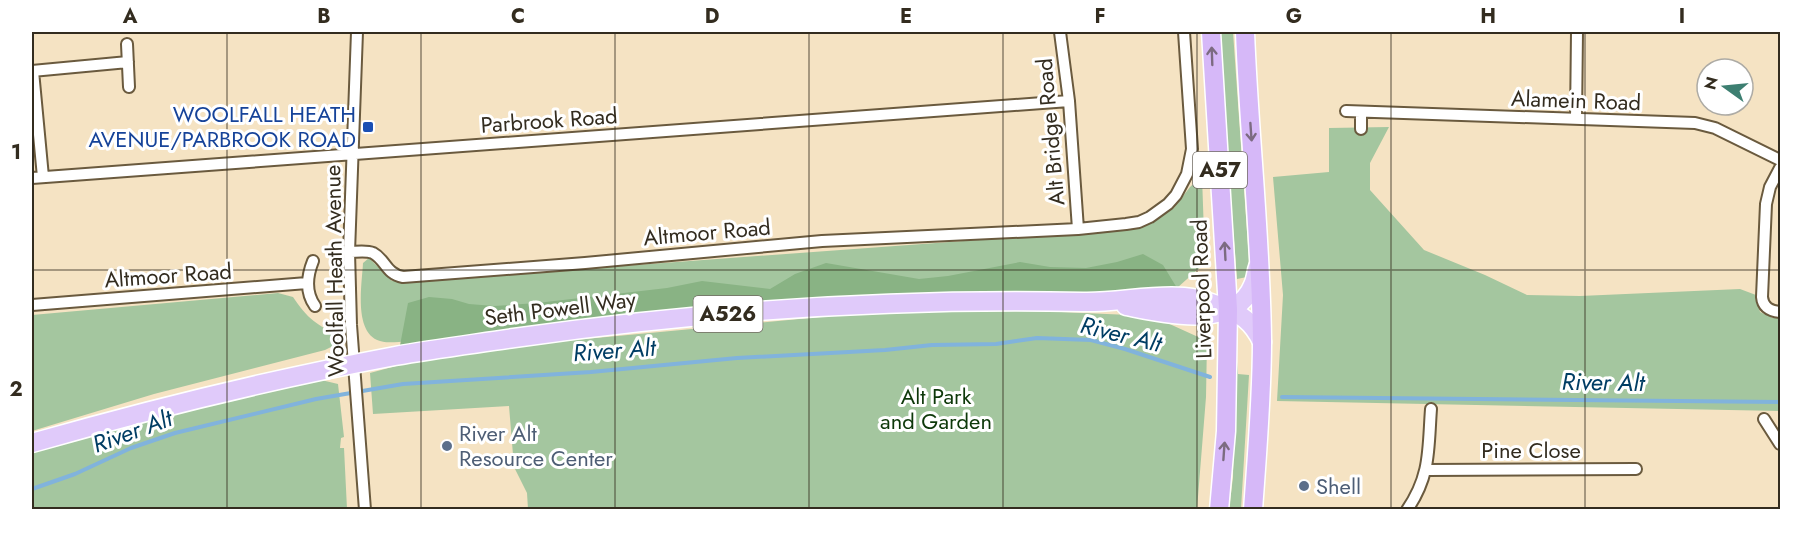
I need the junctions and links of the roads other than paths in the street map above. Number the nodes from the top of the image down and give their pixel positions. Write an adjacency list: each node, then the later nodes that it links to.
1 (357, 32): 16 (street, Woolfall Heath Avenue)
2 (1059, 32): 11 (street, Alt Bridge Road)
3 (1184, 32): 20 (street, Liverpool Road)
4 (1211, 32): 27 (highway, Liverpool Road / A57, one-way to 4)
5 (1245, 32): 22 (highway, A57, one-way to 22)
6 (1577, 32): 14 (street)
7 (127, 44): 8 (street)
8 (128, 62): 9 (street); 10 (street)
9 (32, 71): 19 (street)
10 (129, 87)
11 (1069, 101): 16 (street, Parbrook Road); 20 (street, Alt Bridge Road)
12 (1346, 111): 13 (street, Alamein Road)
13 (1361, 112): 14 (street, Alamein Road); 15 (street)
14 (1576, 119): 17 (street, Alamein Road)
15 (1361, 129)
16 (352, 153): 19 (street, Parbrook Road); 21 (street, Woolfall Heath Avenue)
17 (1780, 160)
18 (1780, 168): 28 (street)
19 (37, 177)
20 (1078, 229): 21 (street, Altmoor Road)
21 (348, 252): 30 (street, Woolfall Heath Avenue)
22 (1259, 260): 27 (main road); 29 (highway, A57)
23 (313, 261): 24 (street)
24 (308, 283): 25 (street, Altmoor Road); 26 (street)
25 (32, 305)
26 (315, 306)
27 (1228, 309): 29 (main road); 30 (main road, Seth Powell Way / A526); 38 (highway, Liverpool Road / A57, one-way to 27)
28 (1780, 312)
29 (1262, 342): 39 (highway, A57)
30 (354, 365): 33 (main road, Seth Powell Way / A526); 37 (street, Woolfall Heath Avenue)
31 (1431, 409): 36 (street)
32 (1764, 418): 34 (street)
33 (32, 443)
34 (1780, 444)
35 (1636, 469): 36 (street, Pine Close)
36 (1427, 470): 40 (street)
37 (364, 510)
38 (1219, 510)
39 (1254, 510)
40 (1407, 510)

